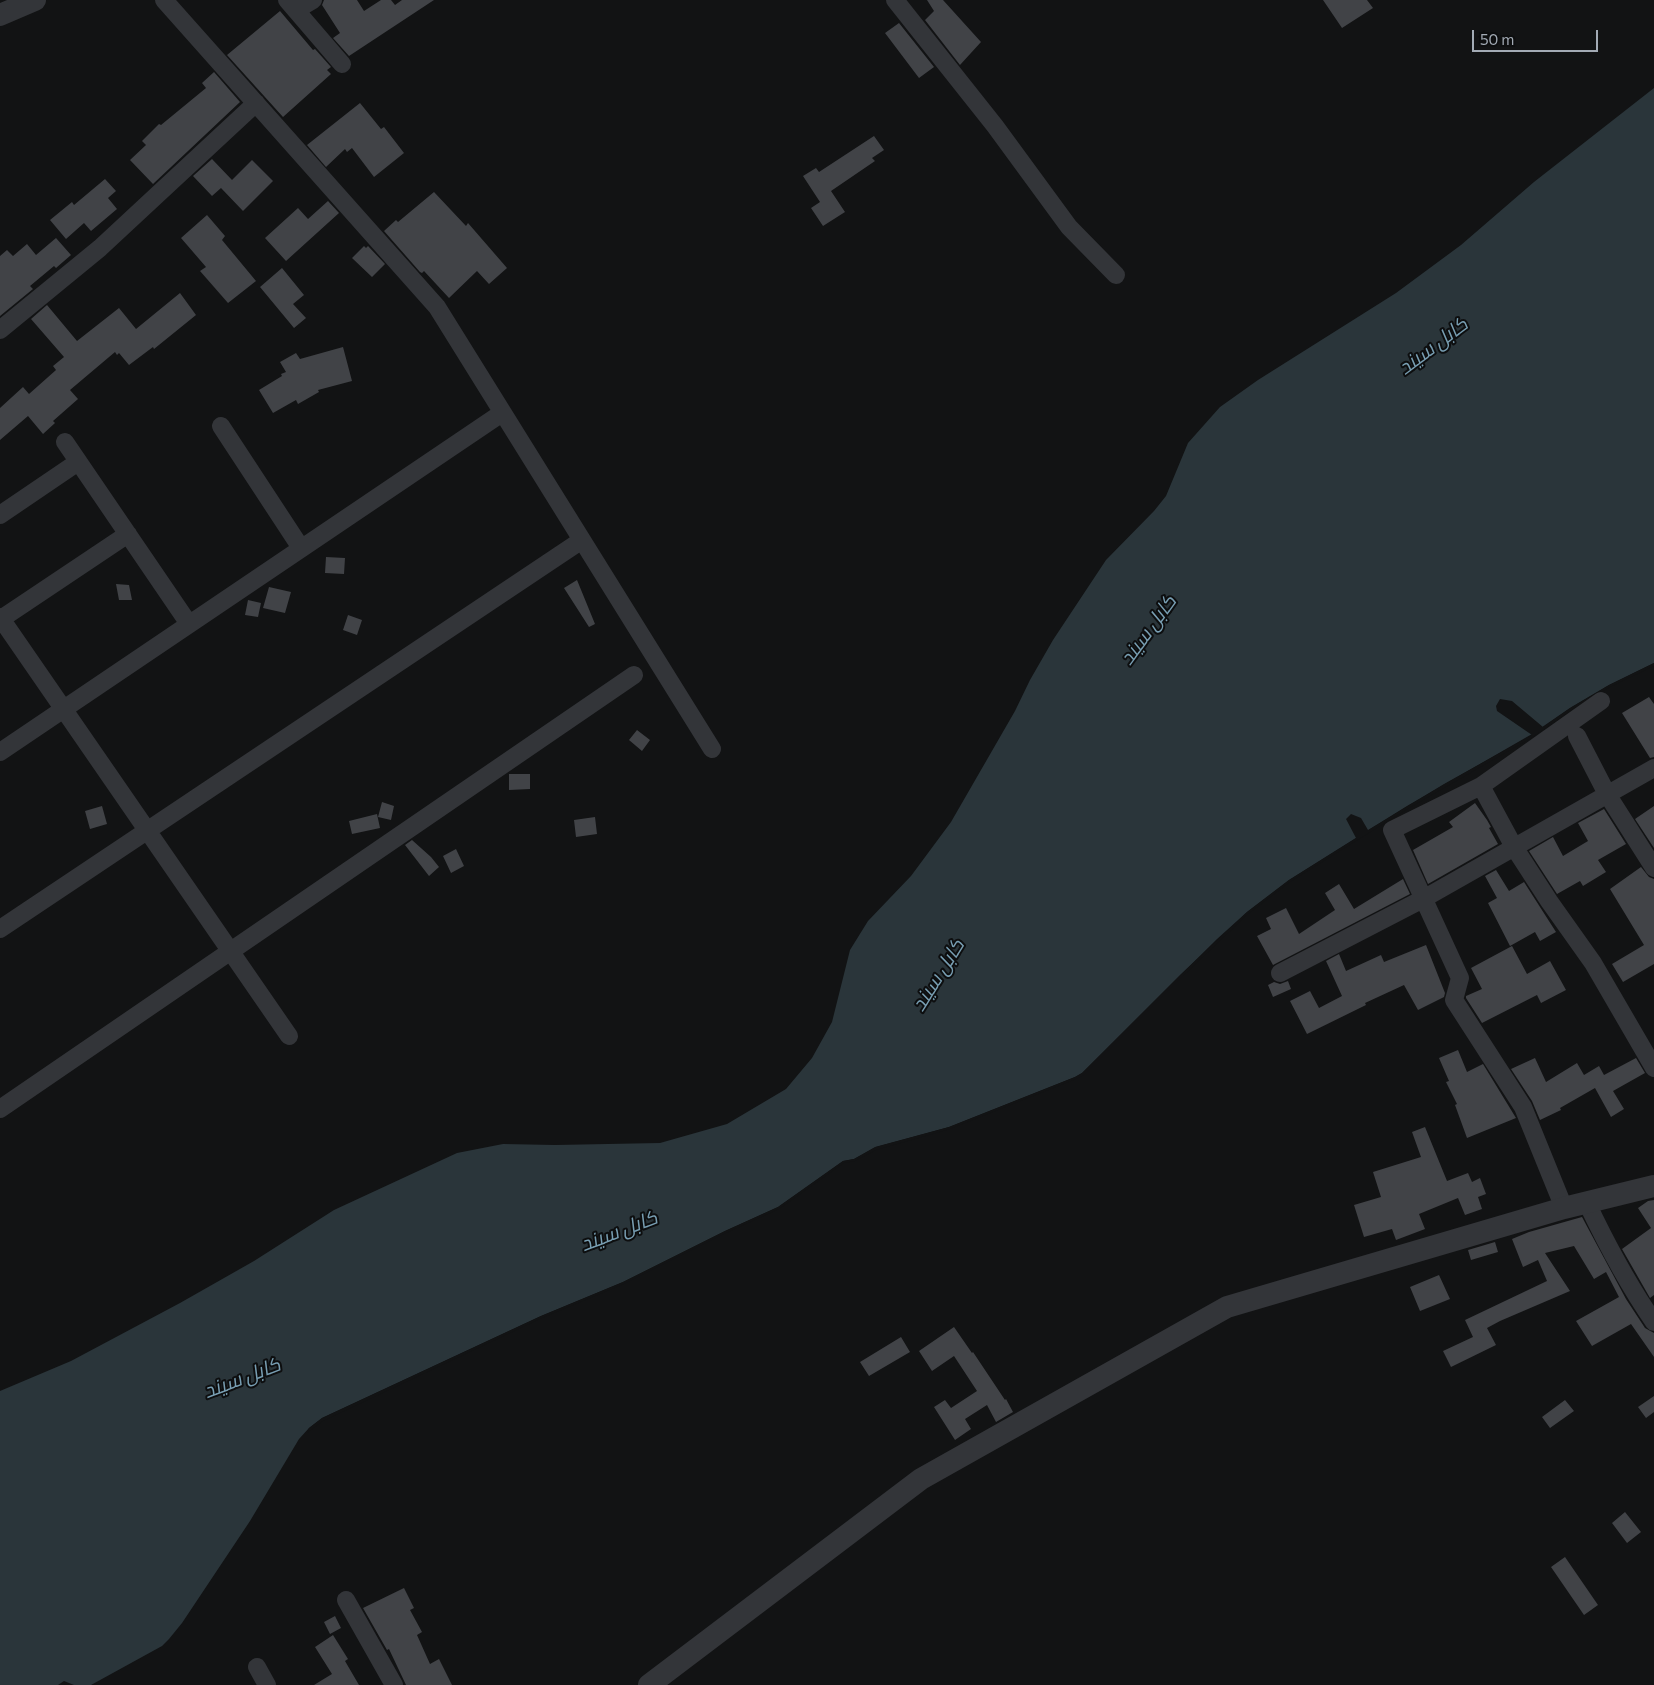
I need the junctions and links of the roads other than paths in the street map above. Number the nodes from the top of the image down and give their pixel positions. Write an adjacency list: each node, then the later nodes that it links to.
1 (35, 0): 6 (street)
2 (164, 0): 8 (street)
3 (314, 0): 5 (street)
4 (899, 2): 9 (street)
5 (291, 5): 7 (street)
6 (0, 15)
7 (342, 64)
8 (256, 103): 10 (street); 11 (street)
9 (1116, 275)
10 (0, 330)
11 (502, 413): 17 (street); 18 (street)
12 (221, 426): 18 (street)
13 (65, 442): 14 (street)
14 (78, 462): 15 (street); 16 (street)
15 (0, 515)
16 (128, 534): 19 (street); 20 (street)
17 (582, 540): 25 (street); 30 (street)
18 (301, 548): 20 (street)
19 (1, 618): 23 (street)
20 (190, 624): 23 (street)
21 (634, 675): 35 (street)
22 (1601, 701): 28 (street)
23 (63, 709): 26 (street); 30 (street)
24 (1577, 736): 29 (street)
25 (712, 749)
26 (0, 752)
27 (1652, 772): 29 (street)
28 (1481, 786): 31 (street); 33 (street)
29 (1607, 794): 31 (street); 32 (street)
30 (147, 831): 34 (street); 35 (street)
31 (1514, 846): 33 (street); 38 (street)
32 (1654, 868)
33 (1423, 899): 36 (street); 42 (street)
34 (0, 929)
35 (230, 951): 37 (street); 39 (street)
36 (1280, 973)
37 (289, 1036)
38 (1654, 1068)
39 (0, 1109)
40 (1654, 1186): 41 (street)
41 (1588, 1203): 42 (street); 43 (street)
42 (1564, 1208): 48 (street)
43 (1654, 1322)
44 (346, 1600): 47 (street)
45 (257, 1667): 46 (street)
46 (267, 1685)
47 (394, 1685)
48 (649, 1685)

